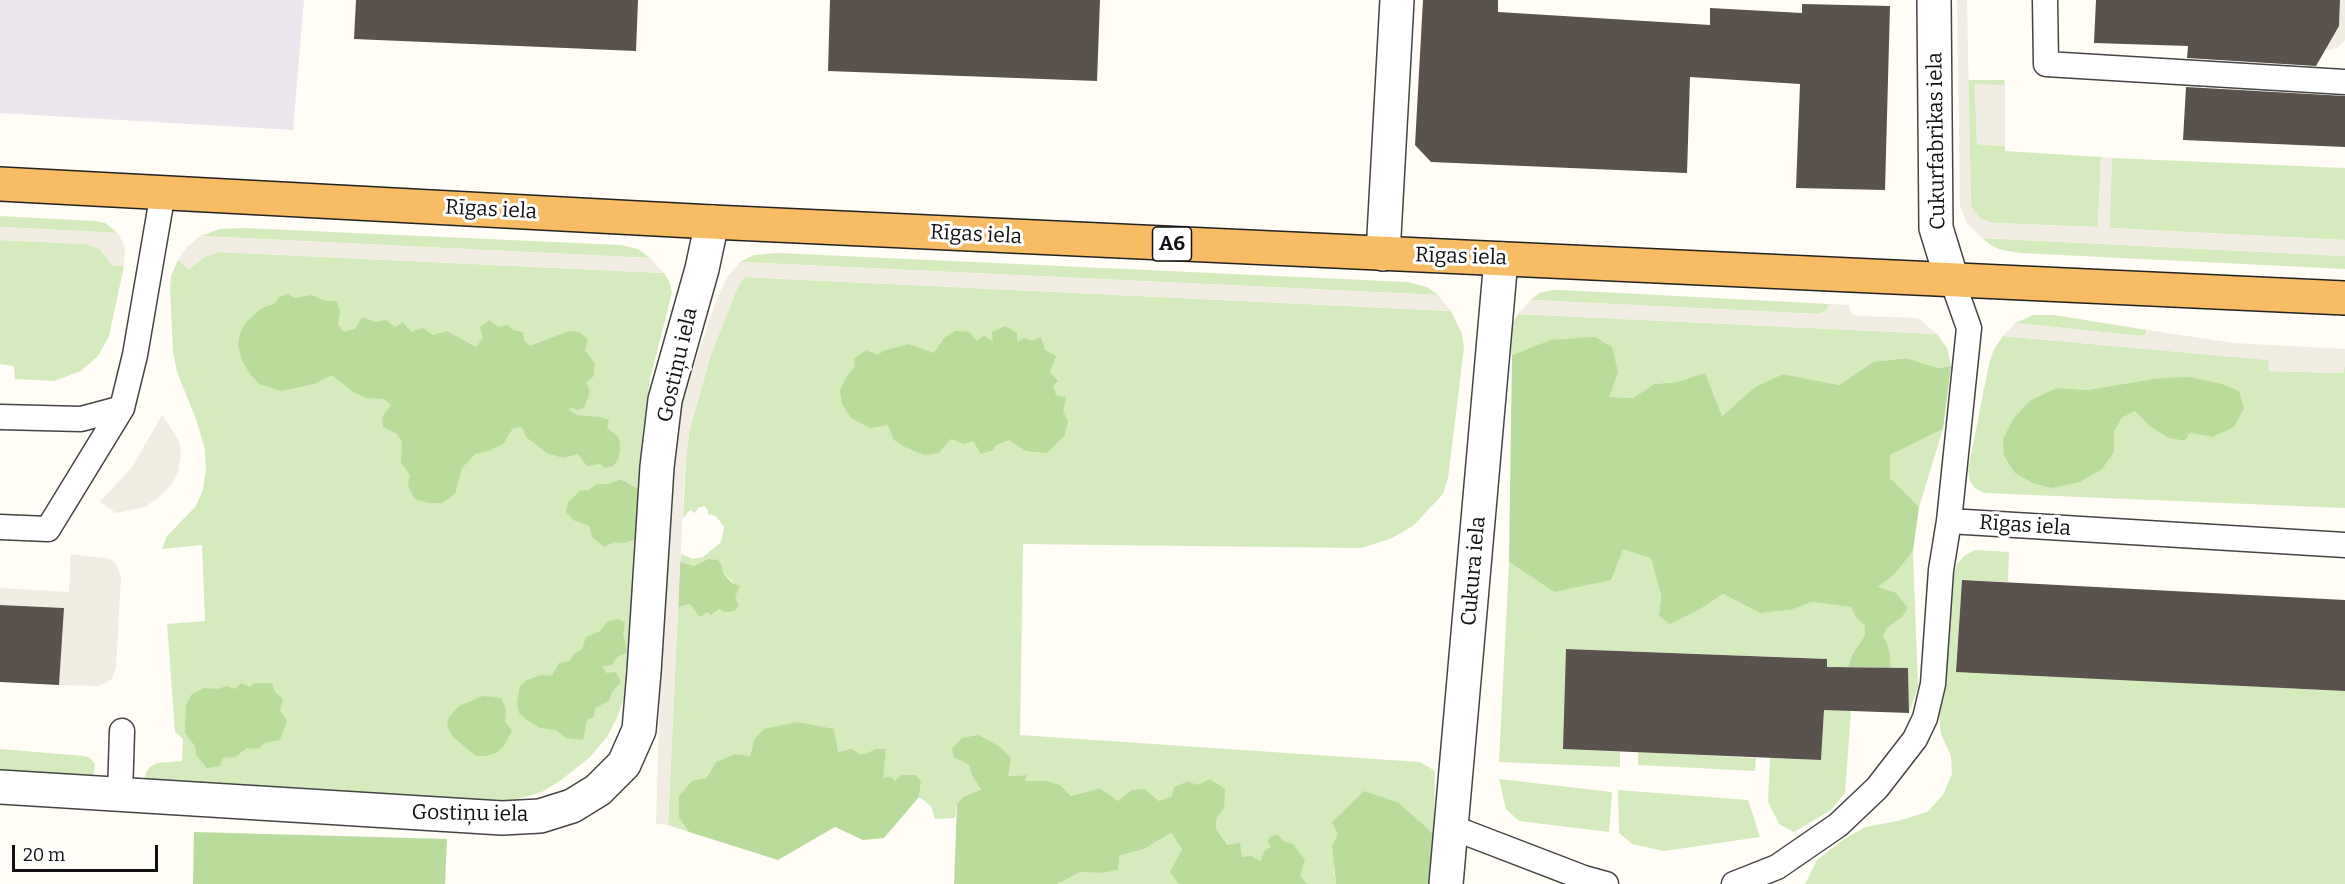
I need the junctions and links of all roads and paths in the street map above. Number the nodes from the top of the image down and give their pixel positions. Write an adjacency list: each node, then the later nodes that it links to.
1 (1397, 0): 8 (street)
2 (1934, 0): 10 (street, Cukurfabrikas iela)
3 (2045, 0): 4 (lane)
4 (2345, 82)
5 (0, 184): 6 (highway, Rīgas iela / A6)
6 (163, 192): 7 (highway, Rīgas iela / A6); 12 (lane)
7 (712, 222): 8 (highway, Rīgas iela / A6); 19 (street, Gostiņu iela)
8 (1383, 254): 9 (highway, Rīgas iela / A6)
9 (1501, 259): 10 (highway, Rīgas iela / A6); 20 (street, Cukura iela)
10 (1952, 280): 11 (highway, Rīgas iela / A6); 14 (lane, Rīgas iela)
11 (2345, 298)
12 (122, 408): 13 (lane); 15 (lane)
13 (0, 417)
14 (1949, 521): 16 (lane, Rīgas iela); 23 (lane)
15 (0, 527)
16 (2345, 545)
17 (122, 731): 19 (lane)
18 (0, 787): 19 (street, Gostiņu iela)
19 (120, 795)
20 (1451, 827): 21 (street, Cukura iela); 22 (lane)
21 (1446, 884)
22 (1606, 884)
23 (1734, 884)

